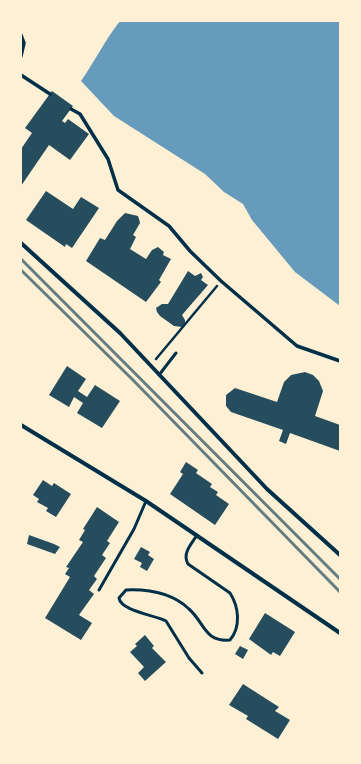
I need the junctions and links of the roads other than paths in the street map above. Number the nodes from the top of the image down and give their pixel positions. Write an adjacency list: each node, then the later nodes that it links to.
1 (21, 35): 2 (street)
2 (21, 56)
3 (21, 75): 4 (street)
4 (50, 94)
5 (71, 109): 8 (street)
6 (21, 243): 9 (street)
7 (176, 353): 9 (lane)
8 (340, 360)
9 (159, 375): 13 (street)
10 (21, 425): 11 (street)
11 (146, 501): 12 (street); 14 (lane)
12 (197, 535): 15 (street); 16 (lane)
13 (340, 555)
14 (99, 590)
15 (340, 633)
16 (202, 673)

